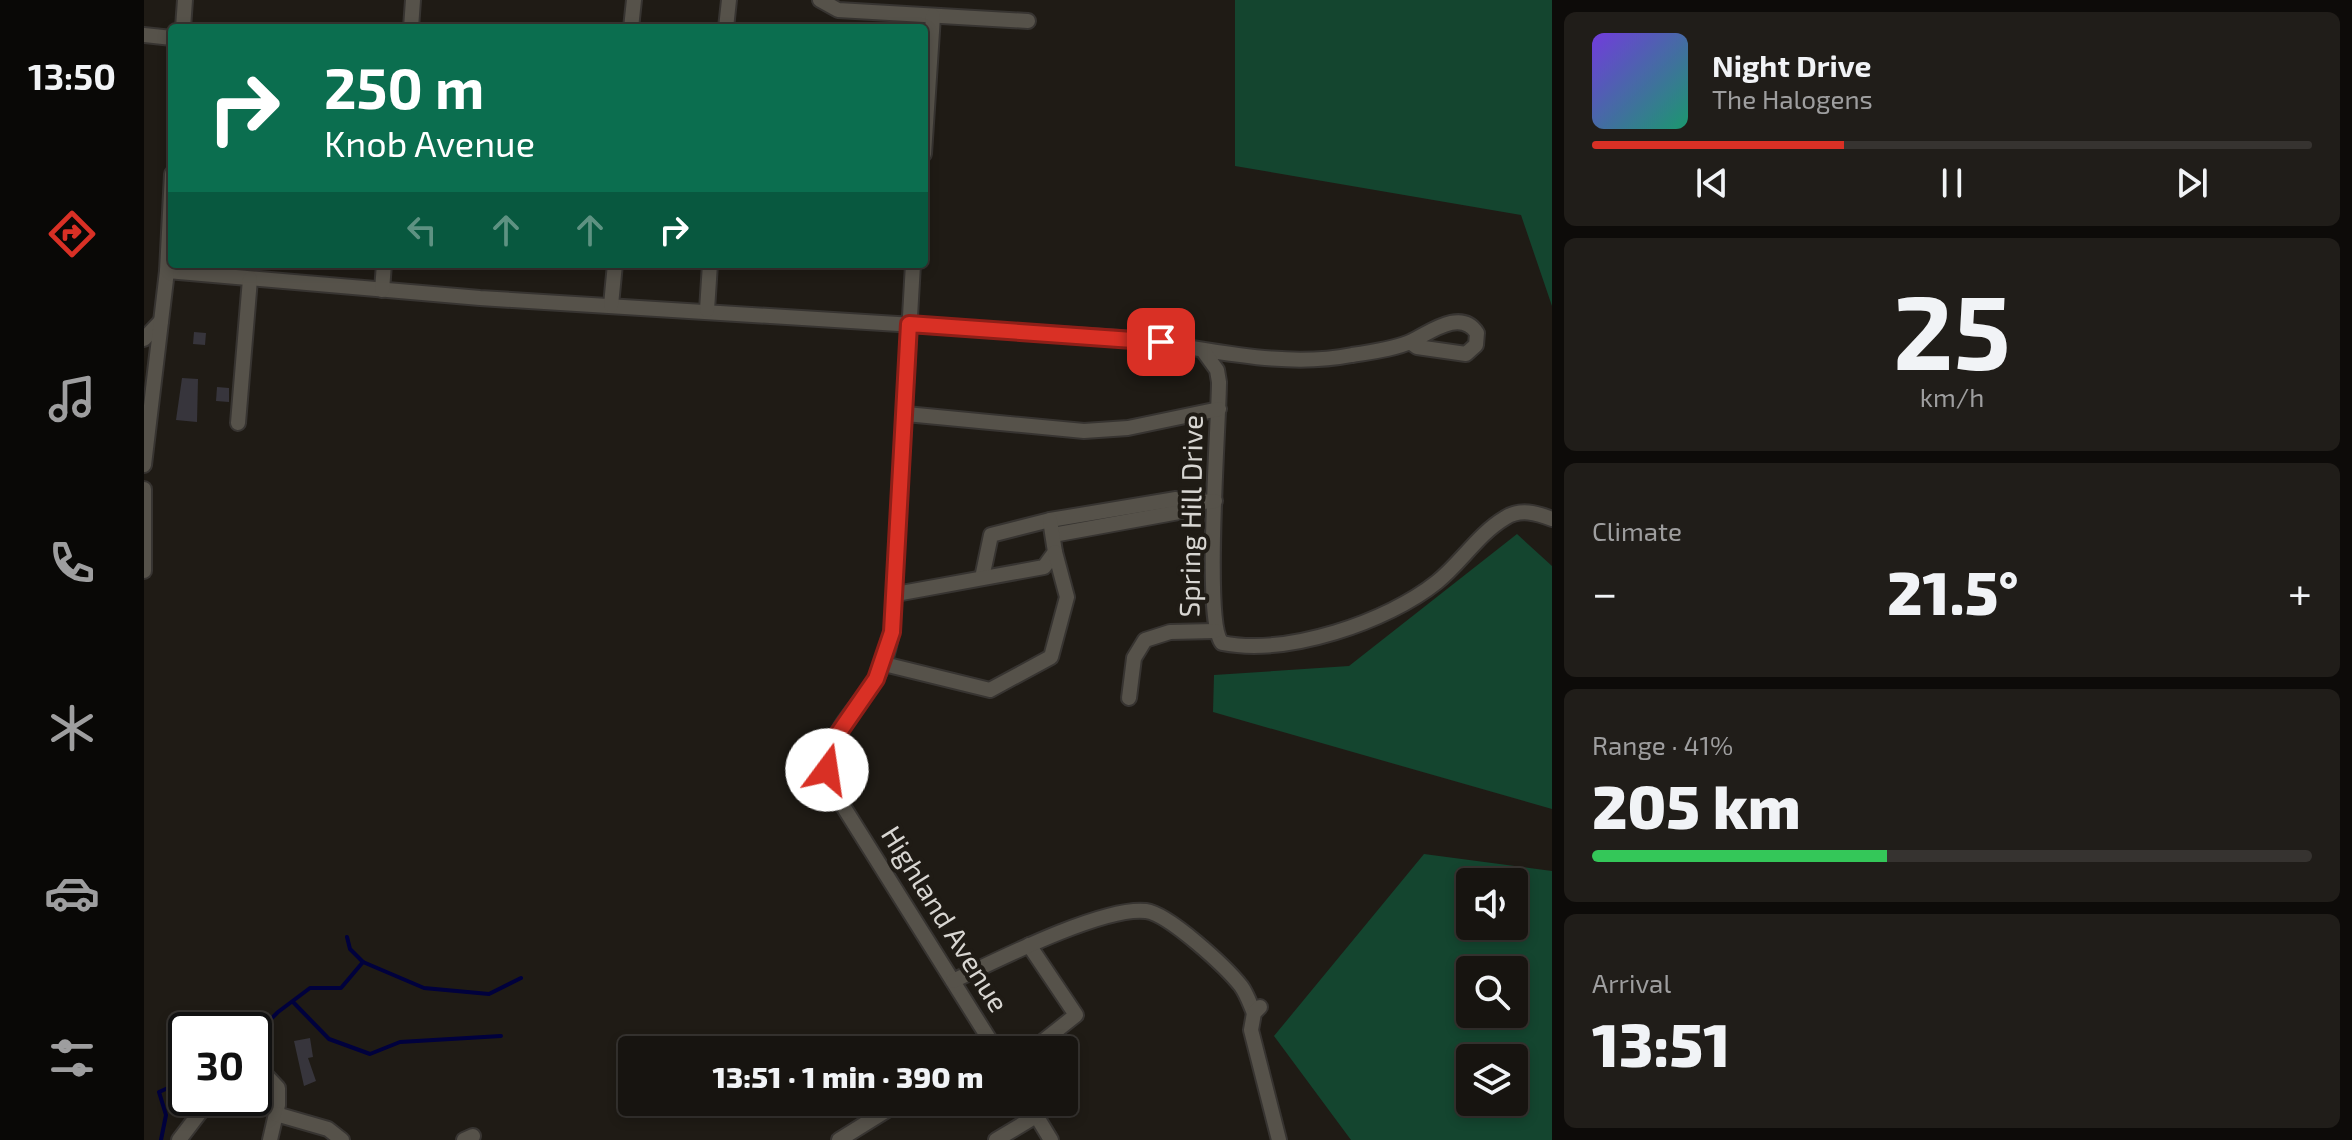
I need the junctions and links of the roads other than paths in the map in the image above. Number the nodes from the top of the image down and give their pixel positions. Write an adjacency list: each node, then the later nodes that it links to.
1 (185, 0): 8 (street)
2 (413, 0): 9 (street)
3 (634, 0): 10 (street)
4 (729, 0): 11 (street)
5 (820, 0): 6 (street)
6 (933, 16): 7 (street); 14 (street)
7 (1028, 21)
8 (183, 24)
9 (411, 24)
10 (631, 24)
11 (726, 24)
12 (144, 35): 13 (street)
13 (168, 38)
14 (928, 73)
15 (168, 252): 20 (street)
16 (384, 268): 22 (street)
17 (615, 268): 23 (street)
18 (710, 268): 24 (street)
19 (913, 268): 26 (street, Highland Avenue)
20 (167, 271): 21 (street); 25 (street)
21 (250, 279): 22 (street); 32 (street)
22 (382, 290): 23 (street)
23 (611, 305): 24 (street)
24 (707, 310): 26 (street)
25 (161, 321): 27 (street); 33 (street)
26 (909, 324): 29 (street); 31 (street, Highland Avenue)
27 (144, 339)
28 (1410, 342): 29 (street)
29 (1204, 352): 30 (street, Spring Hill Drive)
30 (1219, 409): 31 (street); 35 (street, Spring Hill Drive)
31 (906, 414): 43 (street, Highland Avenue)
32 (238, 423)
33 (144, 465)
34 (144, 489): 41 (street)
35 (1215, 501): 36 (street); 44 (street, Spring Hill Drive)
36 (1187, 503): 38 (street); 39 (street)
37 (1552, 519): 44 (street)
38 (1050, 520): 39 (street); 42 (street)
39 (1053, 535): 40 (street)
40 (1055, 552): 42 (street); 45 (street)
41 (144, 571)
42 (982, 578): 43 (street)
43 (896, 594): 45 (street, Highland Avenue)
44 (1216, 634): 46 (street)
45 (884, 664): 48 (street, Highland Avenue)
46 (1129, 698)
47 (1029, 945): 48 (street); 50 (street); 62 (street)
48 (953, 981): 49 (street, Highland Avenue)
49 (984, 1036)
50 (1050, 1036)
51 (272, 1082): 52 (street)
52 (276, 1114): 58 (street); 59 (street)
53 (197, 1116): 57 (street)
54 (878, 1116): 60 (street)
55 (1036, 1116): 56 (street); 61 (street)
56 (1045, 1138)
57 (179, 1140)
58 (270, 1140)
59 (342, 1140)
60 (839, 1140)
61 (996, 1140)
62 (1279, 1140)

